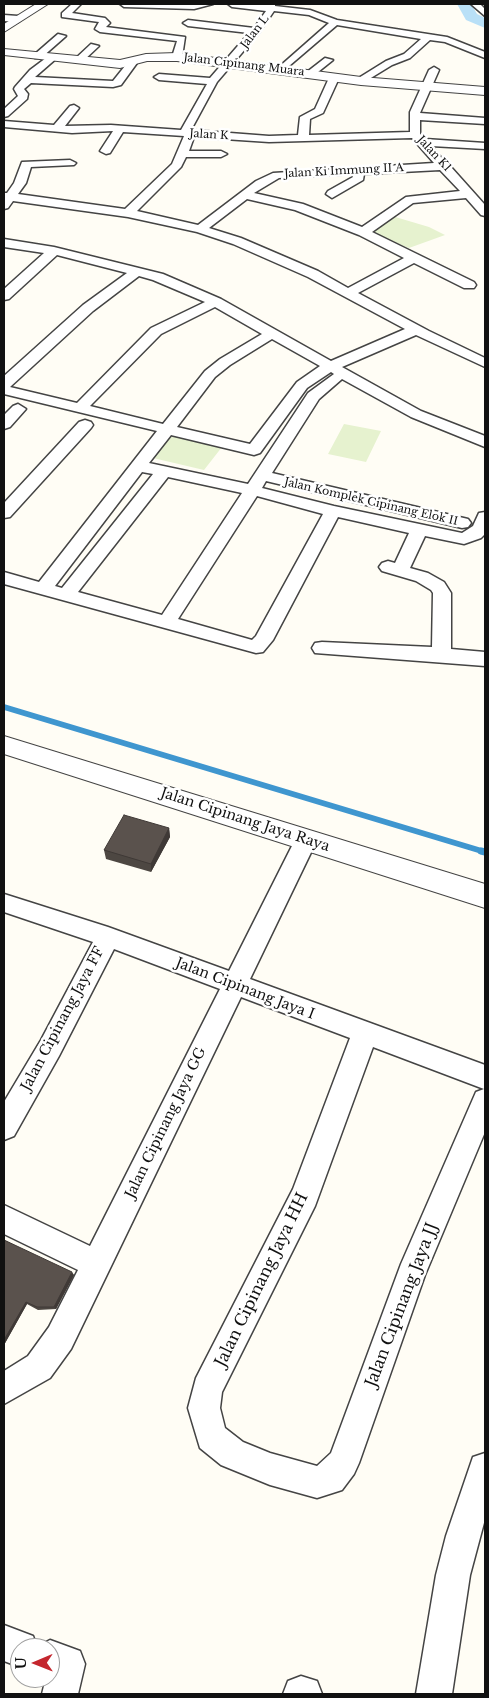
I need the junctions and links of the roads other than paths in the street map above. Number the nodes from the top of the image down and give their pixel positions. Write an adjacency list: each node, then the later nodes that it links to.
1 (43, 4): 12 (street)
2 (77, 4): 23 (street)
3 (126, 4): 7 (street)
4 (209, 4): 7 (street)
5 (232, 4): 8 (street)
6 (474, 4): 9 (street)
7 (165, 5): 10 (street)
8 (271, 6): 11 (street); 14 (street, Jalan L)
9 (485, 13)
10 (153, 14)
11 (335, 22): 16 (street); 29 (street)
12 (8, 23)
13 (188, 23): 14 (street)
14 (256, 31): 28 (street, Jalan L)
15 (61, 36): 20 (street)
16 (428, 37): 19 (street); 21 (street)
17 (94, 46): 25 (street)
18 (4, 52): 20 (street, Jalan Cipinang Muara)
19 (485, 55)
20 (38, 56): 22 (street, Jalan Cipinang Muara)
21 (407, 56): 24 (street); 36 (street)
22 (53, 57): 25 (street, Jalan Cipinang Muara); 34 (street)
23 (177, 57): 27 (street, Jalan Cipinang Muara); 28 (street, Jalan Cipinang Muara)
24 (425, 59)
25 (79, 60): 27 (street, Jalan Cipinang Muara)
26 (328, 60): 31 (street)
27 (132, 63): 34 (street)
28 (230, 63): 29 (street, Jalan Cipinang Muara); 35 (street, Jalan L)
29 (282, 69): 31 (street, Jalan Cipinang Muara)
30 (434, 70): 37 (street, Jalan K1)
31 (310, 74): 33 (street, Jalan Cipinang Muara)
32 (158, 76): 35 (street)
33 (334, 78): 36 (street, Jalan Cipinang Muara); 48 (street)
34 (28, 80): 39 (street)
35 (213, 81): 47 (street, Jalan L)
36 (361, 81): 37 (street, Jalan Cipinang Muara)
37 (426, 86): 38 (street, Jalan Cipinang Muara); 42 (street, Jalan K1)
38 (485, 92)
39 (8, 105): 41 (street)
40 (74, 108): 45 (street)
41 (4, 114)
42 (414, 116): 43 (street); 49 (street, Jalan K1)
43 (485, 121)
44 (4, 124): 45 (street, Jalan K)
45 (57, 129): 46 (street, Jalan K)
46 (120, 129): 47 (street, Jalan K); 51 (street)
47 (187, 134): 48 (street, Jalan K); 52 (street, Jalan L)
48 (303, 139): 49 (street, Jalan K)
49 (418, 139): 50 (street, Jalan K); 55 (street, Jalan K1)
50 (485, 146)
51 (106, 151)
52 (182, 154): 53 (street); 62 (street, Jalan L)
53 (221, 154)
54 (70, 163): 60 (street)
55 (446, 166): 56 (street, Jalan Ki Immung II A); 58 (street, Jalan K1)
56 (357, 170): 57 (street); 59 (street, Jalan Ki Immung II A)
57 (332, 194)
58 (469, 194): 61 (street, Jalan K1); 64 (street)
59 (246, 195): 63 (street, Jalan Ki Immung II A); 64 (street)
60 (6, 200): 62 (street)
61 (485, 212)
62 (128, 213): 63 (street)
63 (200, 229): 70 (street)
64 (363, 232): 67 (street)
65 (4, 243): 66 (street)
66 (54, 251): 68 (street); 71 (street)
67 (419, 260): 69 (street); 70 (street); 72 (street)
68 (138, 271): 73 (street); 79 (street)
69 (469, 285)
70 (348, 293): 72 (street)
71 (4, 296)
72 (361, 300): 74 (street)
73 (216, 302): 75 (street); 82 (street)
74 (416, 330): 76 (street); 78 (street)
75 (273, 334): 78 (street); 85 (street)
76 (430, 337): 77 (street); 78 (street)
77 (485, 363)
78 (337, 369): 86 (street); 87 (street); 88 (street)
79 (4, 384)
80 (4, 390): 82 (street)
81 (11, 407): 83 (street); 84 (street)
82 (80, 408): 85 (street)
83 (4, 424)
84 (85, 425): 85 (street); 93 (street)
85 (162, 435): 87 (street); 89 (street)
86 (485, 442)
87 (254, 450): 88 (street)
88 (274, 455): 91 (street)
89 (138, 466): 90 (street, Jalan Komplek Cipinang Elok II); 97 (street)
90 (162, 472): 91 (street, Jalan Komplek Cipinang Elok II); 98 (street)
91 (257, 482): 92 (street, Jalan Komplek Cipinang Elok II); 94 (street, Jalan Komplek Cipinang Elok II); 99 (street)
92 (333, 511): 95 (street, Jalan Komplek Cipinang Elok II); 99 (street, Jalan Komplek Cipinang Elok II)
93 (4, 513)
94 (484, 529): 95 (street, Jalan Komplek Cipinang Elok II)
95 (419, 530): 101 (street, Jalan Komplek Cipinang Elok II)
96 (4, 578): 97 (street, Jalan Komplek Cipinang Elok II)
97 (42, 590): 98 (street, Jalan Komplek Cipinang Elok II)
98 (66, 596): 99 (street, Jalan Komplek Cipinang Elok II)
99 (166, 624)
100 (322, 648): 101 (street)
101 (441, 654): 102 (street)
102 (485, 659)
103 (4, 745): 104 (street, Jalan Cipinang Jaya Raya)
104 (306, 840): 105 (street, Jalan Cipinang Jaya Raya); 108 (street, Jalan Cipinang Jaya GG)
105 (485, 896)
106 (4, 903): 107 (street, Jalan Cipinang Jaya I)
107 (108, 937): 108 (street, Jalan Cipinang Jaya I); 112 (street, Jalan Cipinang Jaya FF)
108 (234, 985): 109 (street, Jalan Cipinang Jaya I); 114 (street, Jalan Cipinang Jaya GG)
109 (365, 1033): 110 (street, Jalan Cipinang Jaya I); 117 (street, Jalan Cipinang Jaya HH)
110 (485, 1077)
111 (485, 1101): 117 (street, Jalan Cipinang Jaya JJ)
112 (4, 1127)
113 (4, 1219): 114 (street)
114 (97, 1264): 115 (street, Jalan Cipinang Jaya GG)
115 (4, 1388)
116 (485, 1469): 120 (street)
117 (298, 1478)
118 (60, 1662): 119 (street)
119 (60, 1694)
120 (434, 1694)

